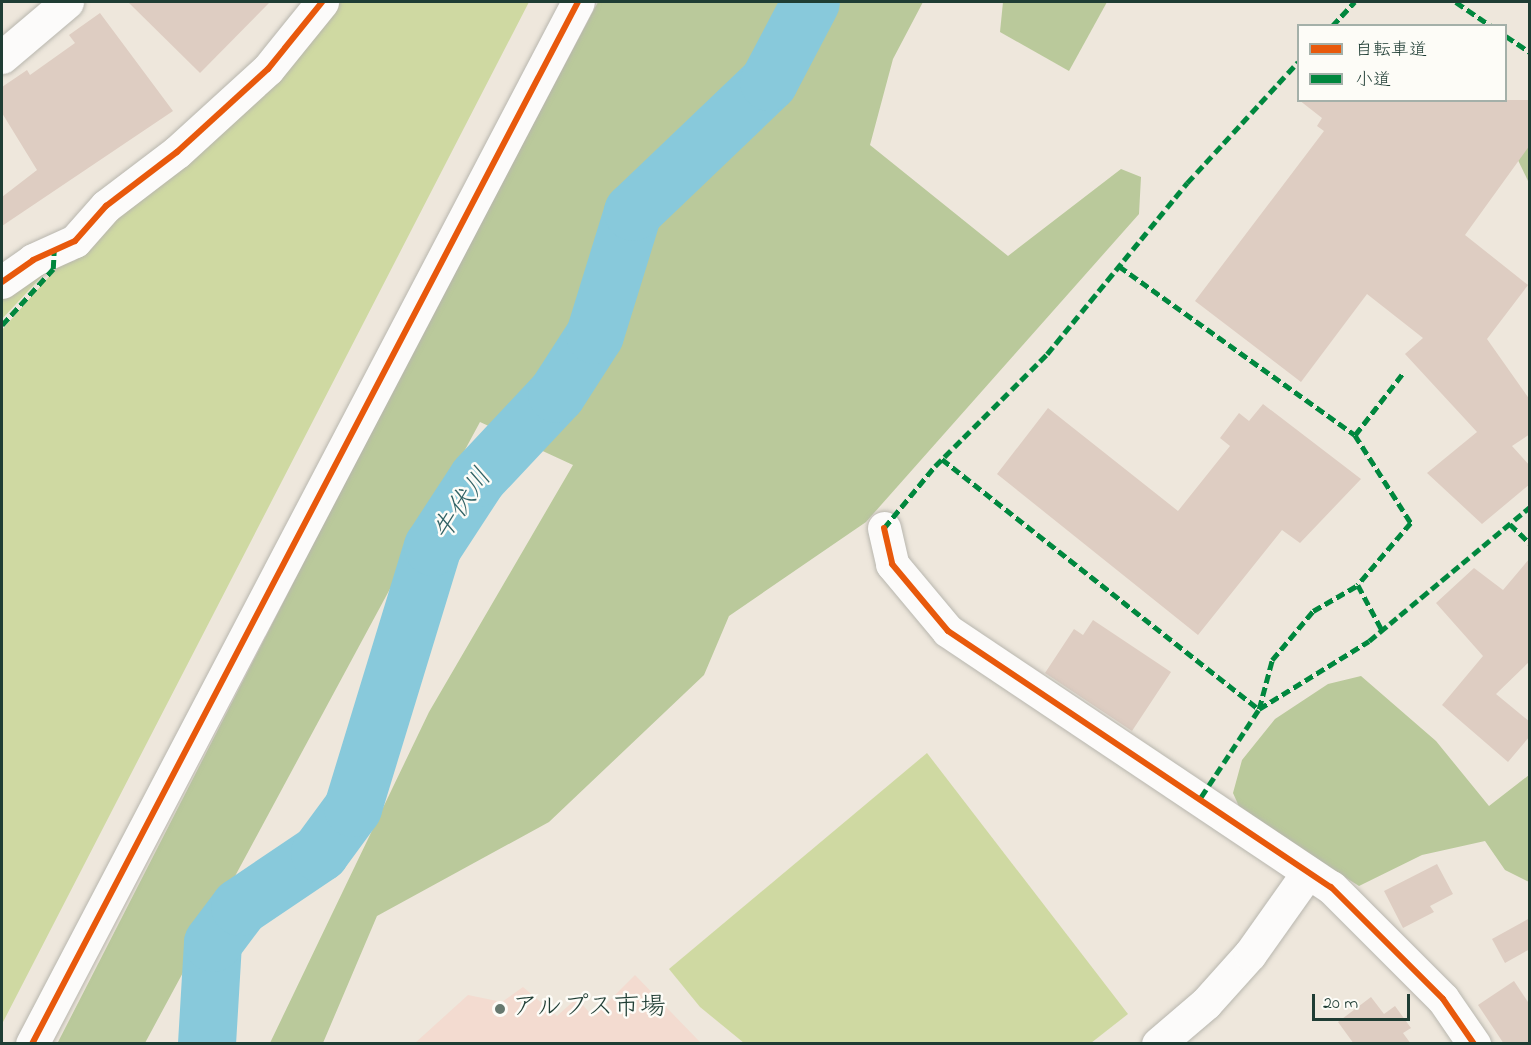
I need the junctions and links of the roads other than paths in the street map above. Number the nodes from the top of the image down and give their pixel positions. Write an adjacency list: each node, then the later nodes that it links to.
1 (67, 2): 4 (street)
2 (322, 2): 5 (street)
3 (578, 2): 8 (street)
4 (2, 57)
5 (2, 282)
6 (884, 528): 7 (street)
7 (1308, 872): 9 (street); 10 (street)
8 (32, 1044)
9 (1158, 1044)
10 (1474, 1044)

